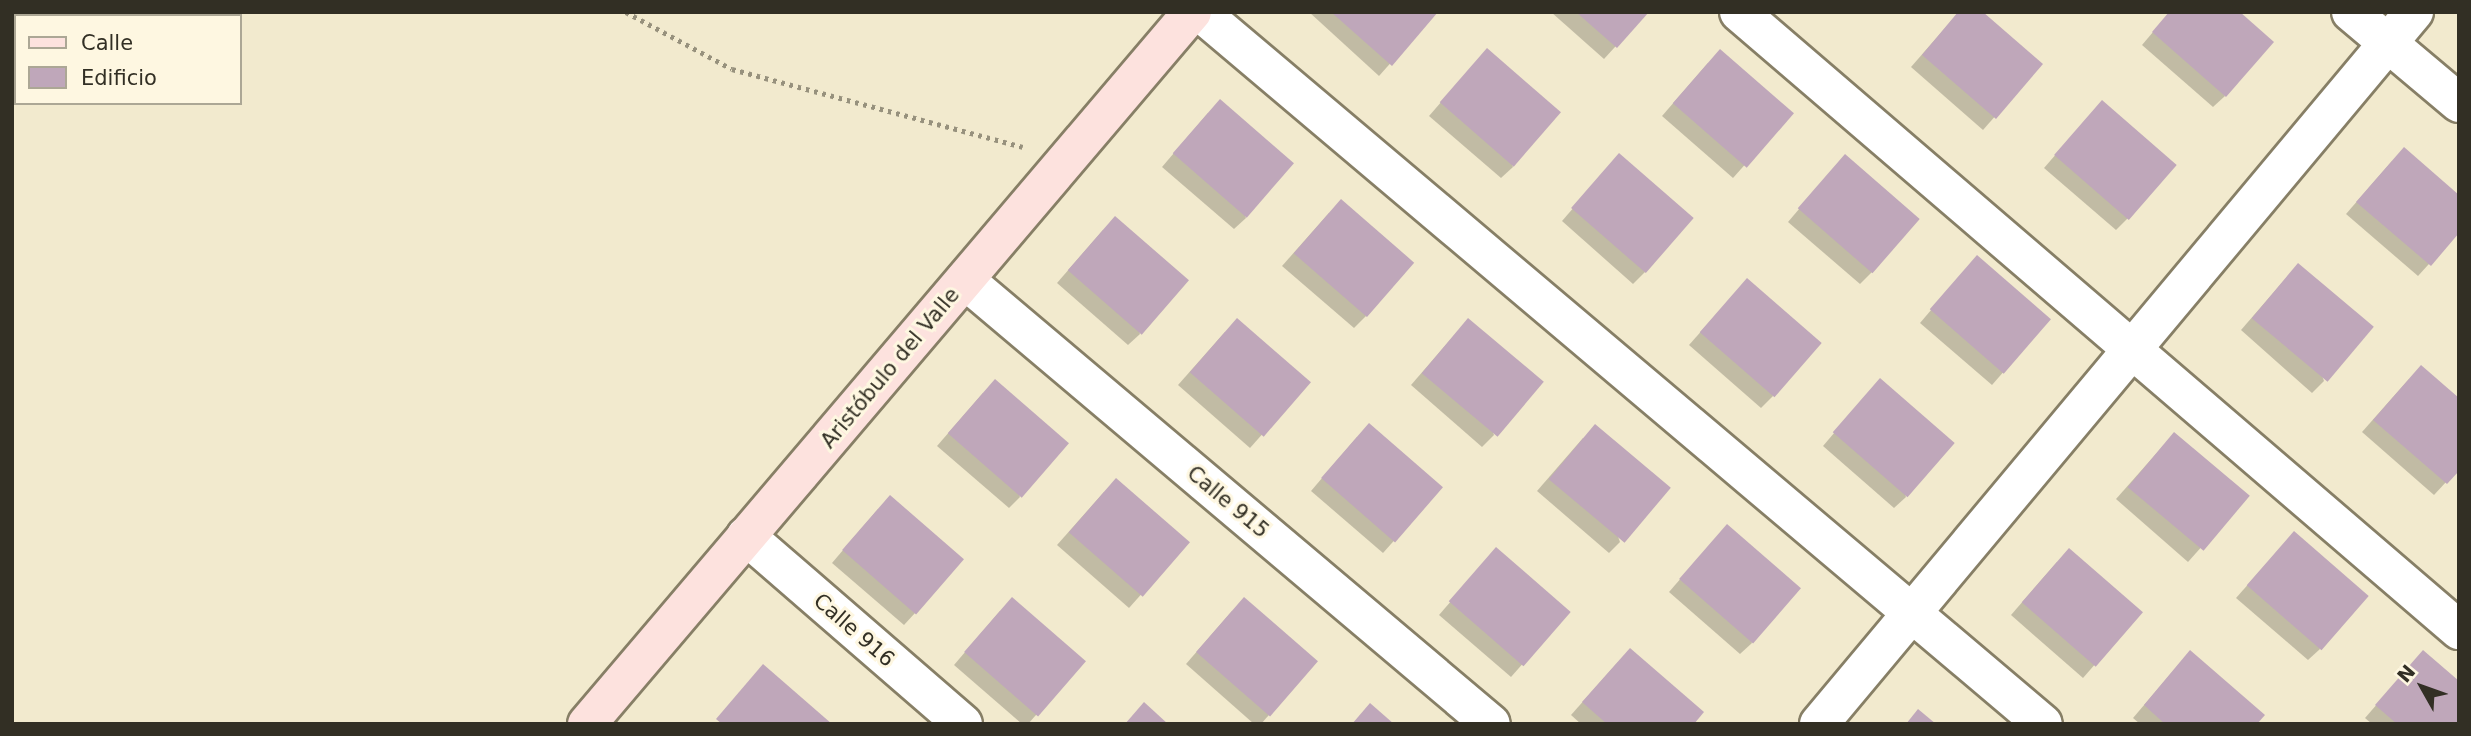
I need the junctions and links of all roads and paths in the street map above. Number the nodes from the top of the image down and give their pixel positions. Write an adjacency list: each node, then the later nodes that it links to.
1 (626, 12): 9 (path)
2 (1192, 12): 9 (street, Aristóbulo del Valle)
3 (1200, 12): 13 (street)
4 (1739, 12): 11 (street)
5 (2351, 12): 7 (street)
6 (2414, 12): 7 (street)
7 (2388, 43): 8 (street); 11 (street)
8 (2459, 103)
9 (1068, 159): 10 (street, Aristóbulo del Valle)
10 (965, 280): 12 (street, Aristóbulo del Valle); 17 (street, Calle 915)
11 (2132, 349): 13 (street); 14 (street)
12 (746, 536): 15 (street, Aristóbulo del Valle); 16 (street, Calle 916)
13 (1912, 613): 18 (street); 19 (street)
14 (2459, 630)
15 (587, 724)
16 (962, 724)
17 (1491, 724)
18 (1819, 724)
19 (2043, 724)

